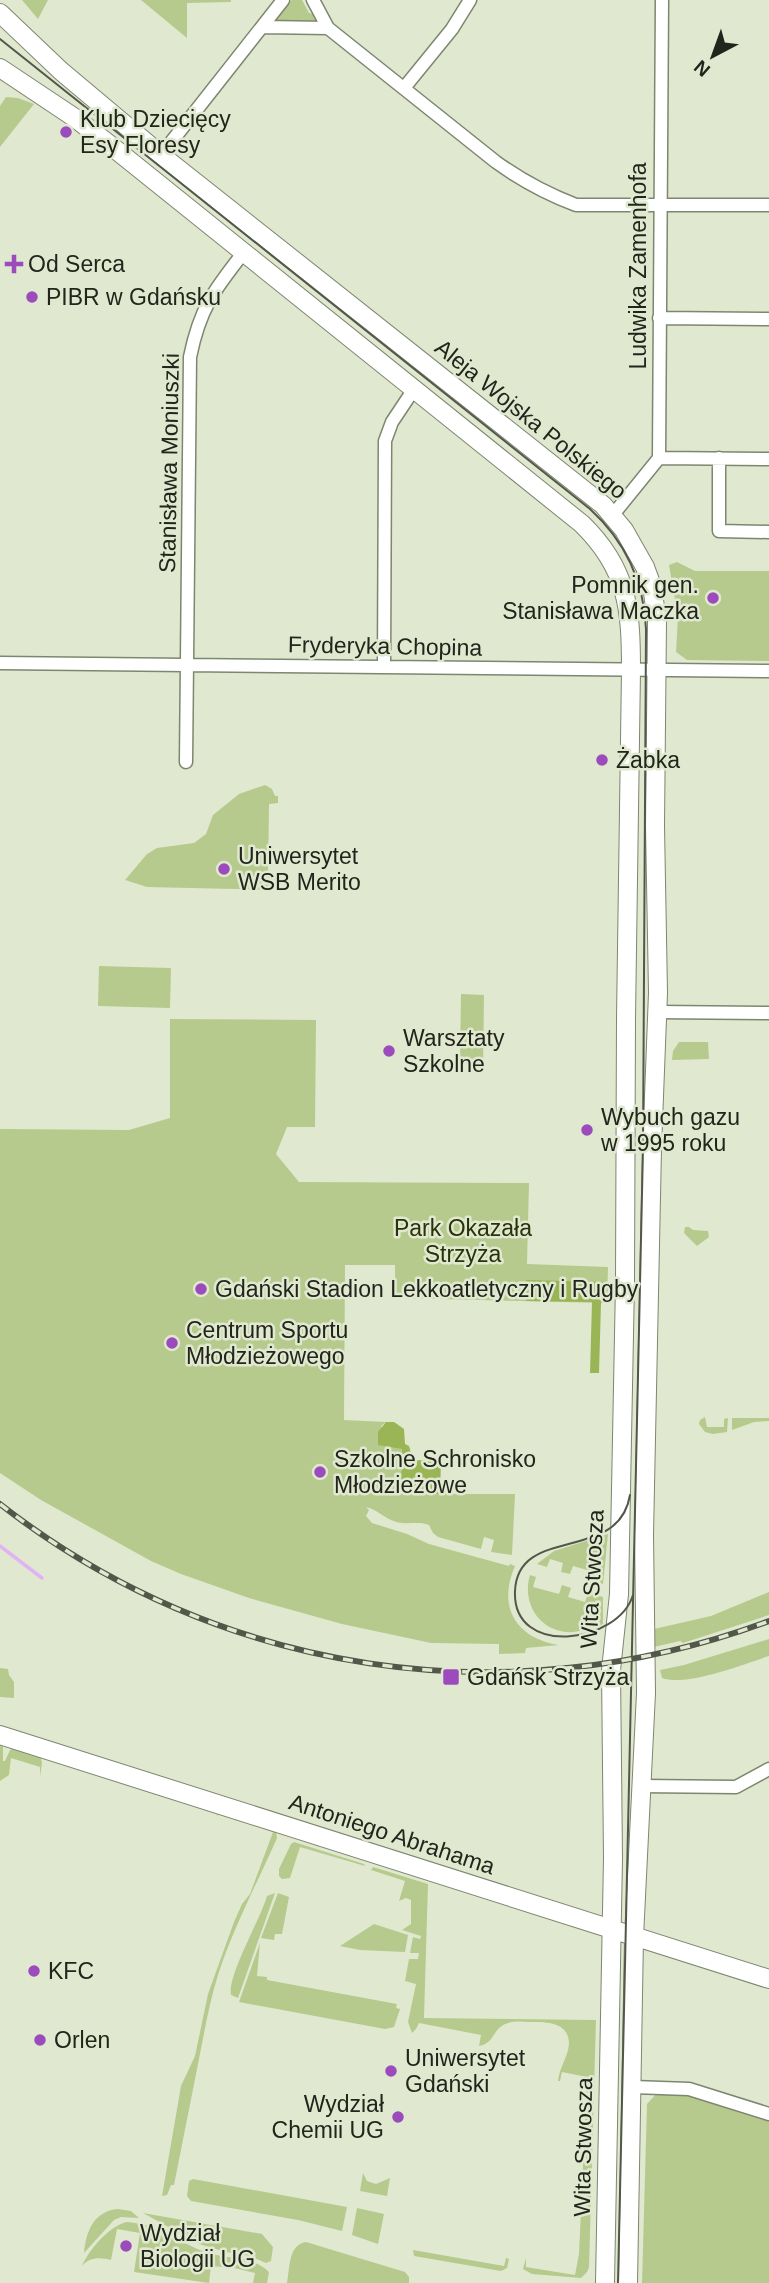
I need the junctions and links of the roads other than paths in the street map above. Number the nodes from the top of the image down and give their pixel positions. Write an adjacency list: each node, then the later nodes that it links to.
1 (283, 0): 6 (street)
2 (313, 0): 7 (street)
3 (470, 0): 9 (street)
4 (662, 0): 11 (street, Ludwika Zamenhofa)
5 (0, 13): 10 (street, Aleja Wojska Polskiego)
6 (263, 27): 7 (street); 10 (street)
7 (328, 28): 9 (street)
8 (0, 68): 13 (street)
9 (404, 88): 11 (street)
10 (161, 155): 20 (street, Aleja Wojska Polskiego)
11 (660, 204): 12 (street); 14 (street, Ludwika Zamenhofa)
12 (769, 205)
13 (244, 252): 16 (street); 23 (street, Stanisława Moniuszki)
14 (659, 317): 15 (street); 17 (street, Ludwika Zamenhofa)
15 (769, 319)
16 (414, 389): 24 (street); 25 (street)
17 (659, 457): 18 (street); 20 (street)
18 (719, 458): 19 (street); 21 (street)
19 (769, 459)
20 (612, 516): 26 (street, Aleja Wojska Polskiego)
21 (769, 532)
22 (0, 663): 23 (street, Fryderyka Chopina)
23 (187, 665): 24 (street, Fryderyka Chopina); 28 (street, Stanisława Moniuszki)
24 (384, 667): 25 (street, Fryderyka Chopina)
25 (631, 670): 26 (street, Fryderyka Chopina); 31 (street, Wita Stwosza)
26 (657, 670): 27 (street, Fryderyka Chopina); 29 (street, Aleja Wojska Polskiego)
27 (769, 671)
28 (186, 762)
29 (657, 1012): 30 (street); 32 (street, Aleja Wojska Polskiego)
30 (769, 1013)
31 (627, 1147): 32 (street); 36 (street, Wita Stwosza)
32 (652, 1148): 35 (street)
33 (0, 1735): 36 (street, Antoniego Abrahama)
34 (769, 1769): 35 (street)
35 (641, 1786): 37 (street)
36 (611, 1930): 37 (street, Antoniego Abrahama); 41 (street, Wita Stwosza)
37 (634, 1937): 38 (street, Antoniego Abrahama); 39 (street)
38 (769, 1979)
39 (633, 2087): 40 (street); 42 (street)
40 (769, 2114)
41 (605, 2283)
42 (628, 2283)

